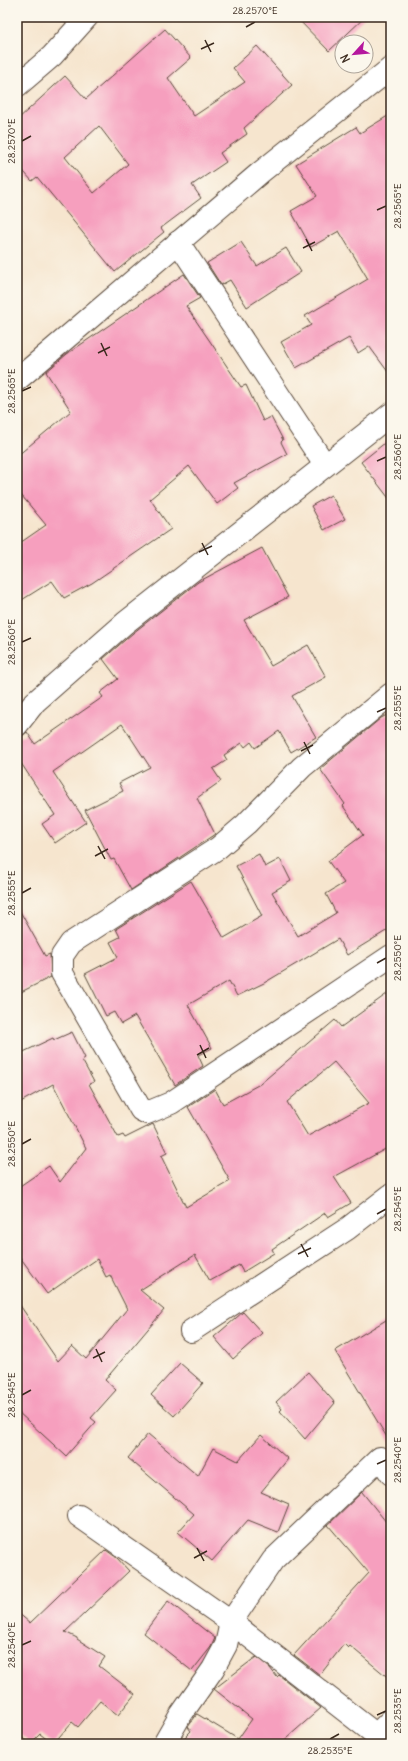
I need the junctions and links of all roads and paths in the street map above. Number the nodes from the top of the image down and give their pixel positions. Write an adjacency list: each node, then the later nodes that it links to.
1 (87, 17): 3 (street)
2 (391, 68): 4 (street)
3 (17, 86)
4 (178, 242): 5 (street); 7 (street)
5 (17, 380)
6 (391, 414): 7 (street)
7 (325, 465): 9 (street)
8 (391, 694): 10 (street)
9 (17, 725)
10 (391, 956)
11 (391, 1195): 12 (street)
12 (191, 1331)
13 (387, 1460): 15 (street)
14 (79, 1516): 15 (street)
15 (231, 1622): 16 (street); 17 (street)
16 (385, 1733)
17 (164, 1744)

